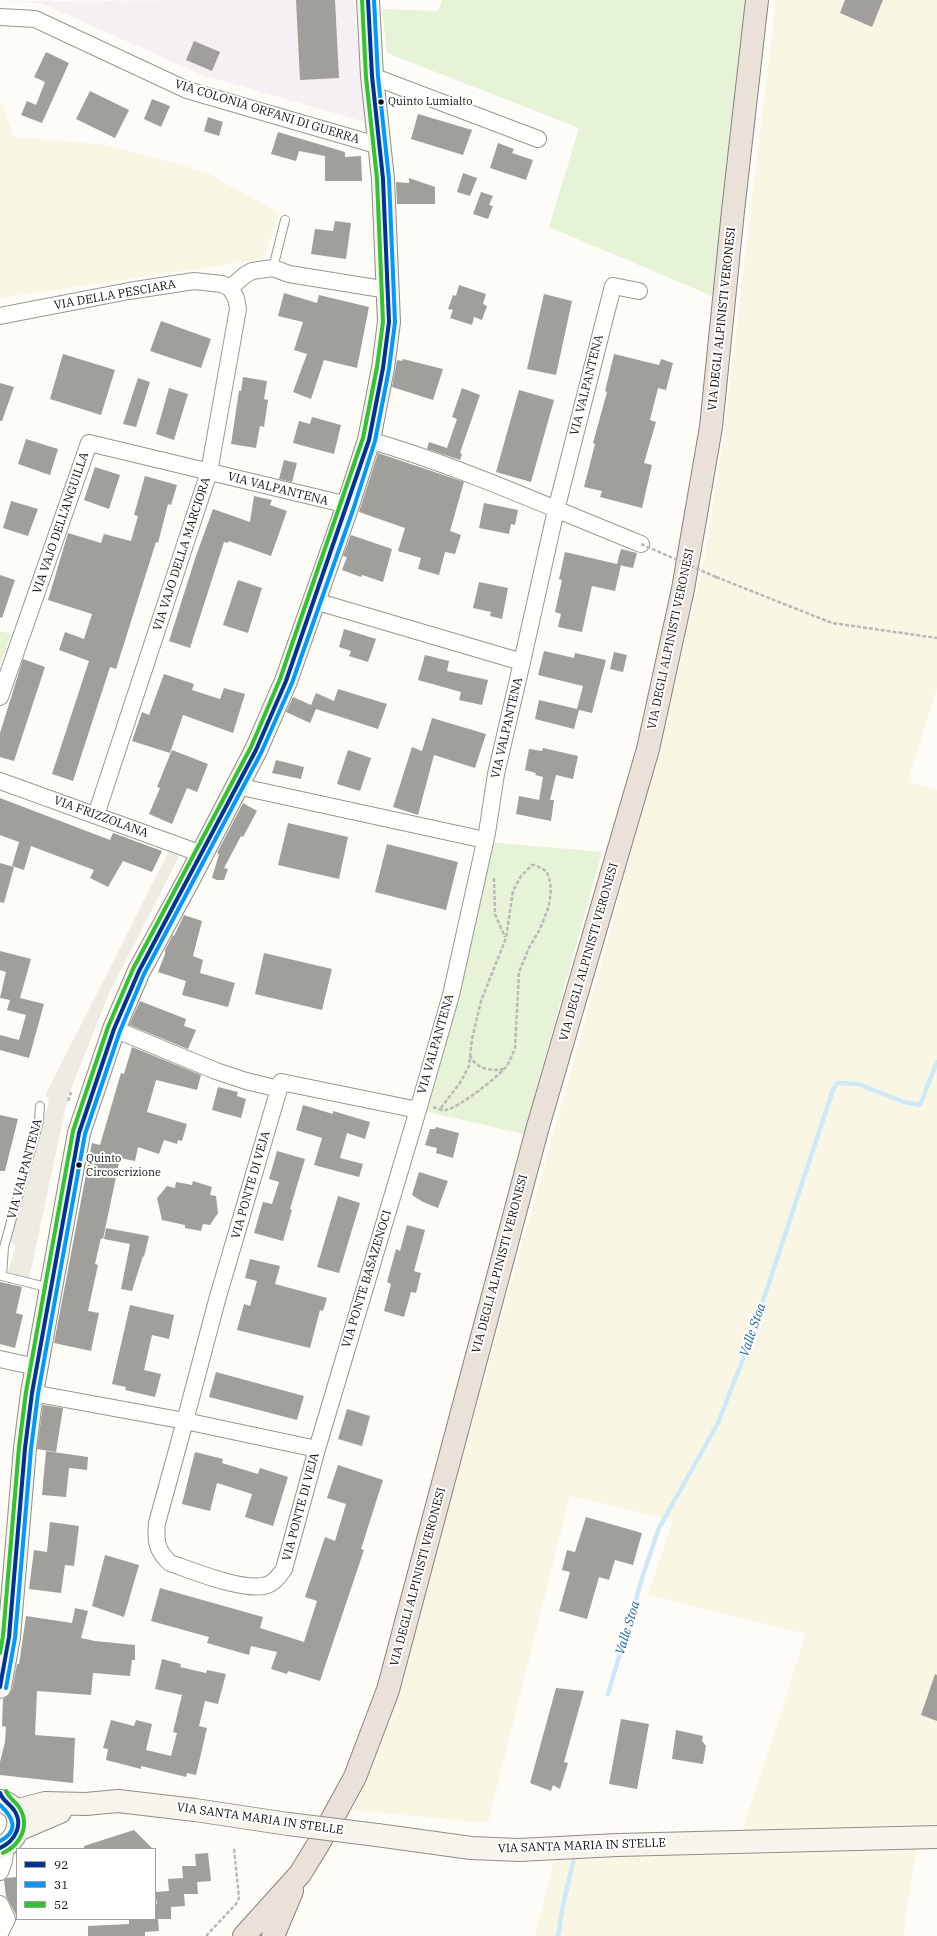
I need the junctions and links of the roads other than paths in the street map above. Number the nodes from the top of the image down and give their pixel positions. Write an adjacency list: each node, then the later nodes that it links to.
1 (368, 0): 4 (street)
2 (757, 0): 40 (highway, VIA DEGLI ALPINISTI VERONESI)
3 (0, 17): 6 (street, VIA COLONIA ORFANI DI GUERRA)
4 (372, 76): 5 (street); 6 (street)
5 (538, 139)
6 (380, 146): 10 (street)
7 (285, 220): 8 (lane)
8 (273, 268): 9 (street); 10 (street)
9 (230, 288): 12 (street, VIA DELLA PESCIARA); 14 (street, VIA VAJO DELLA MARCIORA)
10 (388, 290): 13 (street)
11 (639, 291): 16 (street, VIA VALPANTENA)
12 (0, 316)
13 (369, 440): 15 (street); 16 (street)
14 (209, 472): 15 (street, VIA VALPANTENA); 20 (street, VIA VAJO DELL'ANGUILLA); 23 (street, VIA VAJO DELLA MARCIORA)
15 (348, 505): 18 (street)
16 (556, 510): 17 (street); 19 (street, VIA VALPANTENA)
17 (641, 544)
18 (315, 601): 19 (street, VIA VALPANTENA); 22 (street)
19 (522, 662): 24 (street, VIA VALPANTENA)
20 (0, 697)
21 (0, 781): 23 (street, VIA FRIZZOLANA)
22 (237, 786): 24 (street); 25 (street)
23 (96, 815): 25 (street, VIA FRIZZOLANA)
24 (485, 840): 29 (street, VIA VALPANTENA)
25 (202, 854): 26 (street)
26 (114, 1028): 27 (street); 30 (street)
27 (280, 1089): 29 (street, VIA VALPANTENA); 34 (street, VIA PONTE DI VEJA)
28 (40, 1106): 30 (lane, VIA VALPANTENA)
29 (419, 1107): 35 (street, VIA PONTE BASAZENOCI)
30 (50, 1288): 32 (street)
31 (0, 1359): 32 (street)
32 (36, 1367): 33 (street)
33 (32, 1393): 34 (street); 36 (street)
34 (185, 1421): 35 (street, VIA PONTE DI VEJA); 35 (street, VIA PONTE DI VEJA)
35 (318, 1449)
36 (0, 1687)
37 (6, 1818): 38 (street, VIA SANTA MARIA IN STELLE, bridge); 39 (street)
38 (937, 1837)
39 (0, 1872)
40 (300, 1874): 43 (highway); 44 (highway)
41 (0, 1904): 42 (street)
42 (0, 1933)
43 (244, 1936)
44 (273, 1936)

